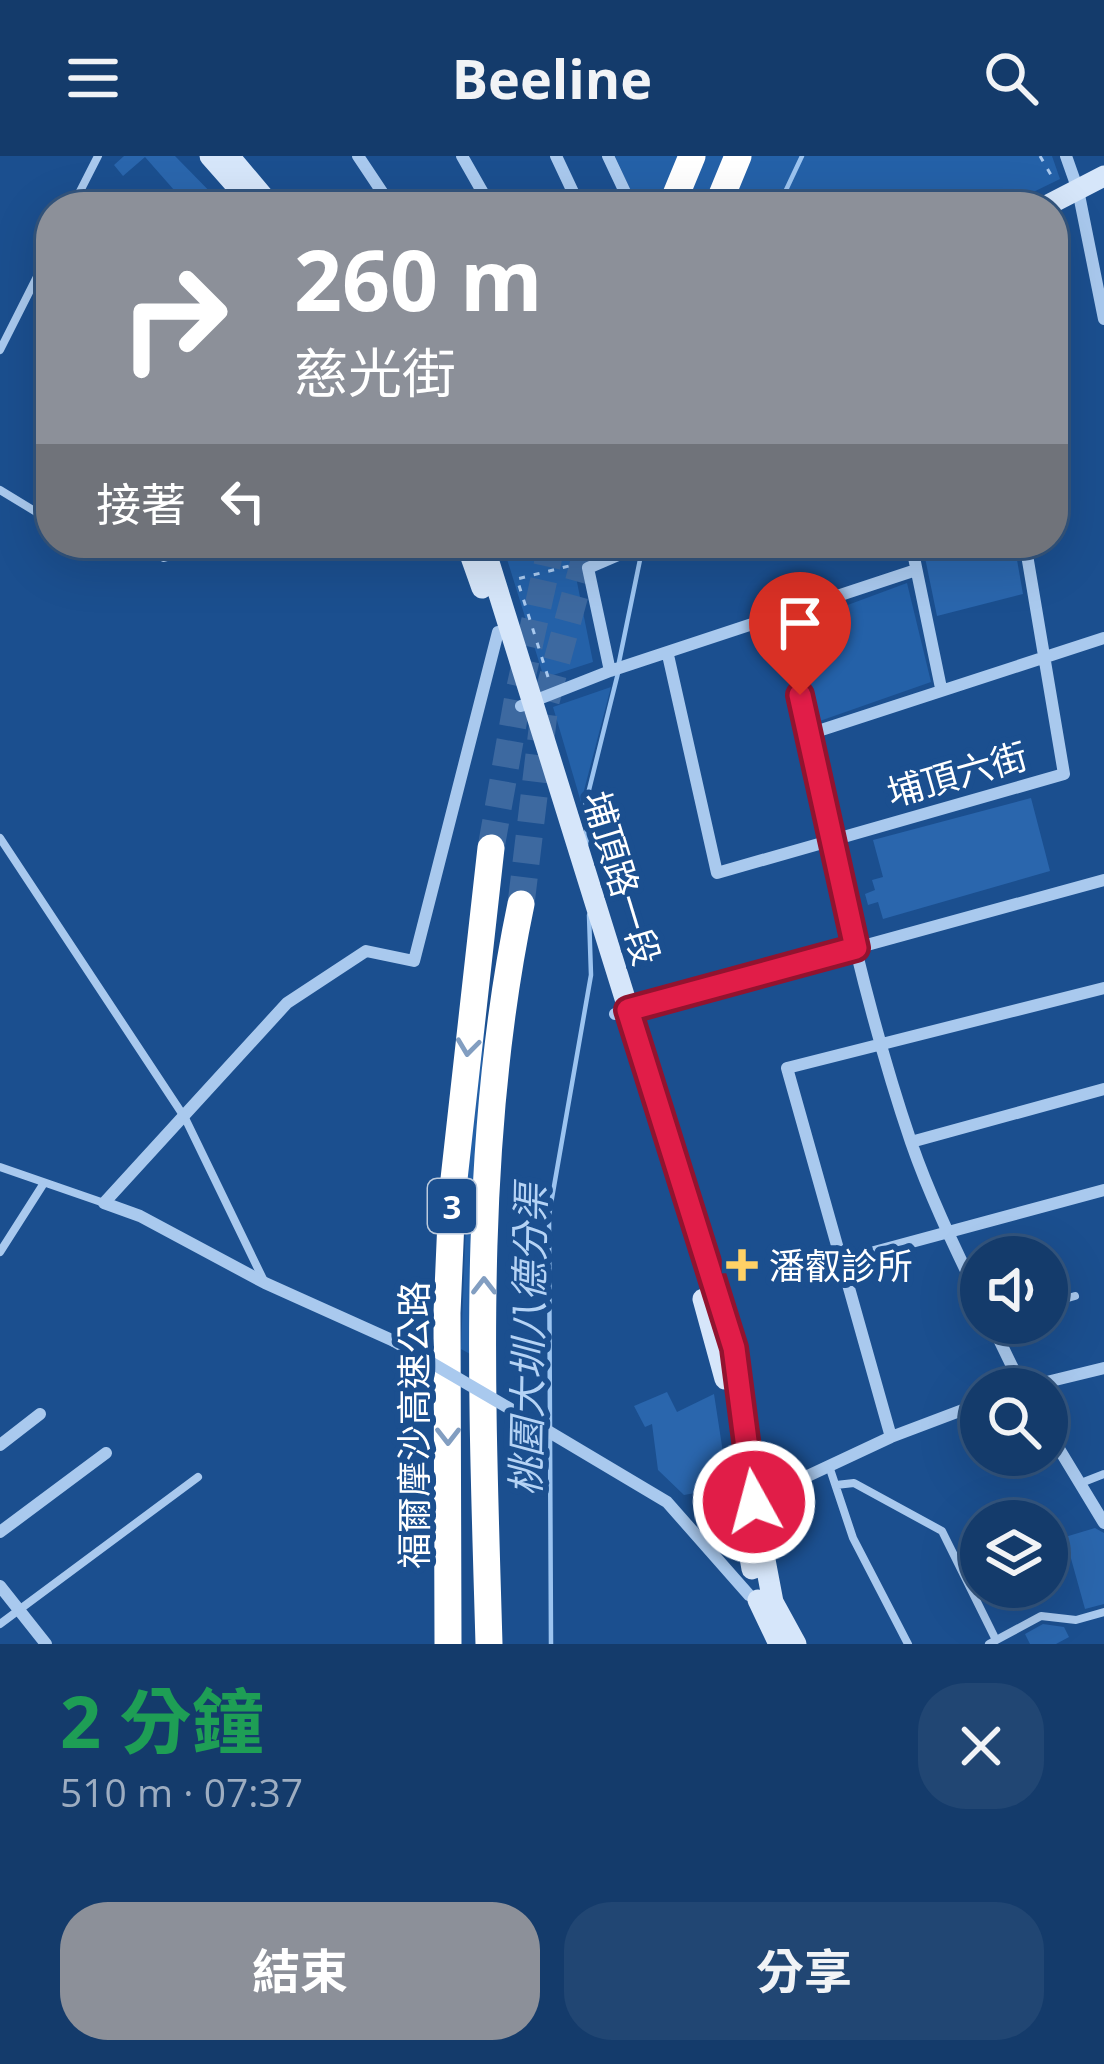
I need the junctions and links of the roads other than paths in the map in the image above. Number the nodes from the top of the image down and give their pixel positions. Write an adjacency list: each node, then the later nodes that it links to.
1 (98, 156): 14 (lane)
2 (210, 156): 15 (street)
3 (229, 156): 16 (street)
4 (379, 156): 11 (street)
5 (462, 156): 18 (street)
6 (556, 156): 19 (street)
7 (608, 156): 20 (street)
8 (692, 156): 21 (highway)
9 (738, 156): 22 (highway)
10 (1066, 156): 13 (street)
11 (360, 160): 17 (street)
12 (1104, 176): 13 (street)
13 (1078, 190): 23 (street); 25 (street)
14 (80, 192)
15 (242, 192)
16 (259, 192)
17 (382, 192)
18 (482, 192)
19 (573, 192)
20 (625, 192)
21 (677, 192)
22 (724, 192)
23 (1068, 195)
24 (36, 279): 26 (lane)
25 (1104, 319)
26 (0, 350)
27 (0, 490): 28 (lane)
28 (36, 511)
29 (473, 558): 36 (street)
30 (486, 558): 36 (street)
31 (611, 558): 40 (street)
32 (914, 558): 34 (street)
33 (1027, 558): 39 (street, 埔頂六街)
34 (916, 570): 35 (street); 41 (street)
35 (782, 616): 38 (street); 43 (street)
36 (502, 625): 42 (street, 埔頂路一段); 56 (street)
37 (1104, 638): 39 (street)
38 (668, 655): 40 (street); 45 (street, 埔頂六街)
39 (1044, 658): 41 (street); 45 (street, 埔頂六街)
40 (610, 671): 42 (street)
41 (941, 688): 43 (street)
42 (526, 704): 53 (street, 埔頂路一段)
43 (809, 734): 45 (street)
44 (0, 838): 56 (lane)
45 (833, 841): 49 (street)
46 (490, 848): 50 (highway, 福爾摩沙高速公路 / 3)
47 (1104, 880): 49 (street)
48 (521, 904): 51 (highway, 福爾摩沙高速公路 / 3)
49 (856, 948): 53 (street); 54 (street)
50 (477, 968): 51 (highway); 92 (highway, 福爾摩沙高速公路 / 3, one-way to 92)
51 (507, 968): 93 (highway, 福爾摩沙高速公路 / 3, one-way to 51)
52 (1104, 988): 54 (street)
53 (622, 1012): 82 (street, 埔頂路一段)
54 (883, 1043): 57 (street); 65 (street)
55 (1104, 1089): 57 (street)
56 (184, 1118): 61 (street); 66 (lane)
57 (911, 1142): 62 (street)
58 (0, 1167): 59 (lane)
59 (44, 1183): 61 (lane); 63 (lane)
60 (1104, 1190): 62 (street)
61 (104, 1204): 66 (street)
62 (947, 1233): 64 (street); 65 (street)
63 (0, 1252)
64 (960, 1259)
65 (842, 1261): 73 (street)
66 (265, 1283): 86 (street, bridge)
67 (1075, 1296): 68 (lane)
68 (1068, 1298)
69 (1104, 1368): 70 (street)
70 (1068, 1377)
71 (960, 1411): 73 (street)
72 (40, 1414): 74 (street)
73 (891, 1437): 77 (street)
74 (0, 1445)
75 (106, 1453): 84 (street)
76 (1068, 1464): 80 (street)
77 (830, 1466): 81 (lane); 82 (street)
78 (1104, 1474): 80 (lane)
79 (198, 1478): 87 (lane)
80 (1079, 1483): 83 (street)
81 (836, 1485): 90 (lane); 96 (lane)
82 (747, 1504): 86 (street, 埔頂路一段)
83 (1104, 1523)
84 (0, 1532)
85 (0, 1586): 87 (street)
86 (765, 1601): 94 (street, 埔頂路一段); 95 (street, 埔頂路一段)
87 (20, 1611): 89 (lane); 91 (street)
88 (1104, 1612): 90 (lane)
89 (0, 1624)
90 (992, 1642)
91 (46, 1644)
92 (448, 1644)
93 (489, 1644)
94 (779, 1644)
95 (796, 1644)
96 (908, 1644)

